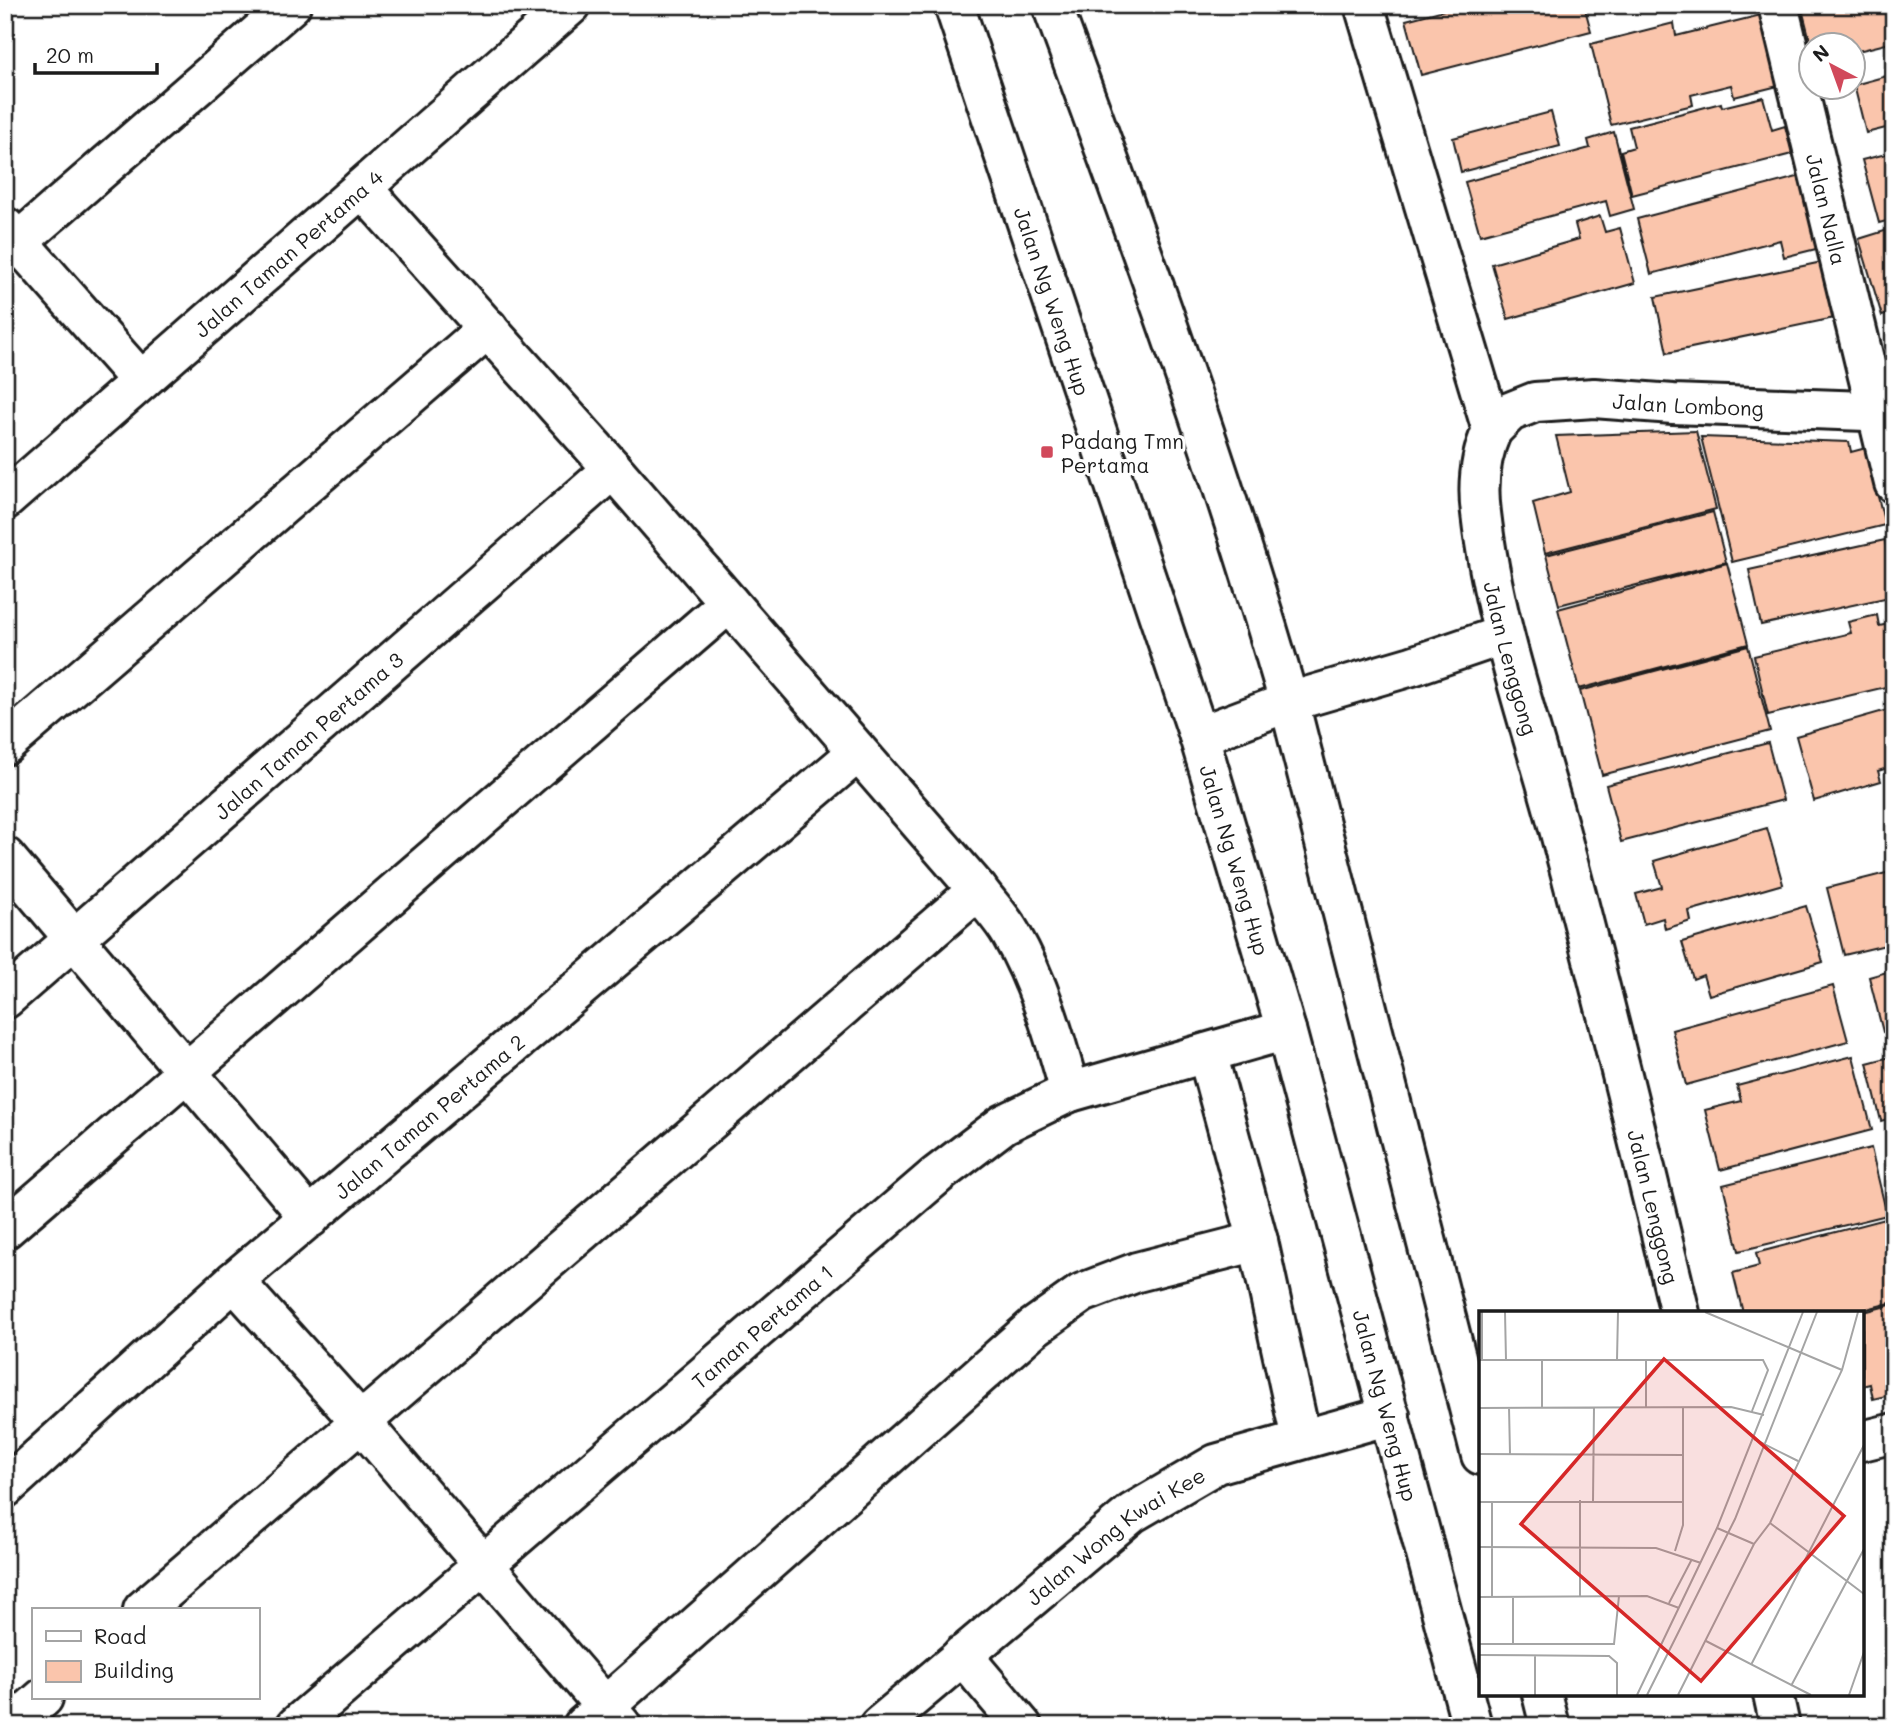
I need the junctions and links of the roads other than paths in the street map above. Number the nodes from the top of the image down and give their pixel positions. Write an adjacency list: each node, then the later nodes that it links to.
1 (291, 5): 8 (street)
2 (571, 5): 7 (street, Jalan Taman Pertama 4)
3 (1052, 5): 18 (street)
4 (1364, 5): 12 (street)
5 (1778, 5): 11 (street, Jalan Nalla)
6 (958, 7): 19 (street, Jalan Ng Weng Hup)
7 (362, 188): 9 (street); 10 (street, Jalan Taman Pertama 4)
8 (9, 241): 10 (street)
9 (488, 328): 13 (street); 20 (street)
10 (141, 381): 15 (street, Jalan Taman Pertama 4)
11 (1885, 412): 12 (street, Jalan Lombong); 14 (street, Jalan Nalla)
12 (1492, 430): 17 (street, Jalan Lenggong)
13 (613, 469): 16 (street); 24 (street, Jalan Taman Pertama 3)
14 (1894, 483)
15 (5, 500)
16 (729, 603): 21 (street); 28 (street)
17 (1503, 635): 18 (street); 34 (street, Jalan Lenggong)
18 (1289, 702): 19 (street); 40 (street)
19 (1199, 736): 26 (street, Jalan Ng Weng Hup)
20 (5, 745)
21 (857, 753): 23 (street); 30 (street, Jalan Taman Pertama 2)
22 (5, 857): 24 (street)
23 (978, 890): 29 (street); 36 (street)
24 (74, 941): 25 (street, Jalan Taman Pertama 3); 28 (street)
25 (5, 999)
26 (1286, 1030): 27 (street, Taman Pertama 1); 35 (street, Jalan Ng Weng Hup)
27 (1207, 1054): 29 (street, Taman Pertama 1); 32 (street)
28 (187, 1069): 30 (street); 31 (street)
29 (1070, 1092): 42 (street, Taman Pertama 1)
30 (310, 1218): 33 (street, Jalan Taman Pertama 2)
31 (5, 1229)
32 (1258, 1241): 38 (street); 48 (street)
33 (234, 1281): 36 (street); 41 (street, Jalan Taman Pertama 2)
34 (1680, 1311)
35 (1390, 1415): 38 (street, Jalan Wong Kwai Kee); 53 (street, Jalan Ng Weng Hup)
36 (359, 1420): 42 (street); 43 (street)
37 (1894, 1433): 39 (street)
38 (1301, 1439): 44 (street, Jalan Wong Kwai Kee)
39 (1864, 1440)
40 (1479, 1447)
41 (5, 1488)
42 (484, 1564): 48 (street); 50 (street, Taman Pertama 1)
43 (145, 1608)
44 (962, 1655): 51 (street, Jalan Wong Kwai Kee); 52 (street)
45 (1542, 1696): 54 (street)
46 (1773, 1696): 55 (street)
47 (41, 1700): 49 (street)
48 (603, 1720)
49 (11, 1726)
50 (296, 1726)
51 (879, 1726)
52 (1023, 1726)
53 (1472, 1726)
54 (1550, 1726)
55 (1780, 1726)

